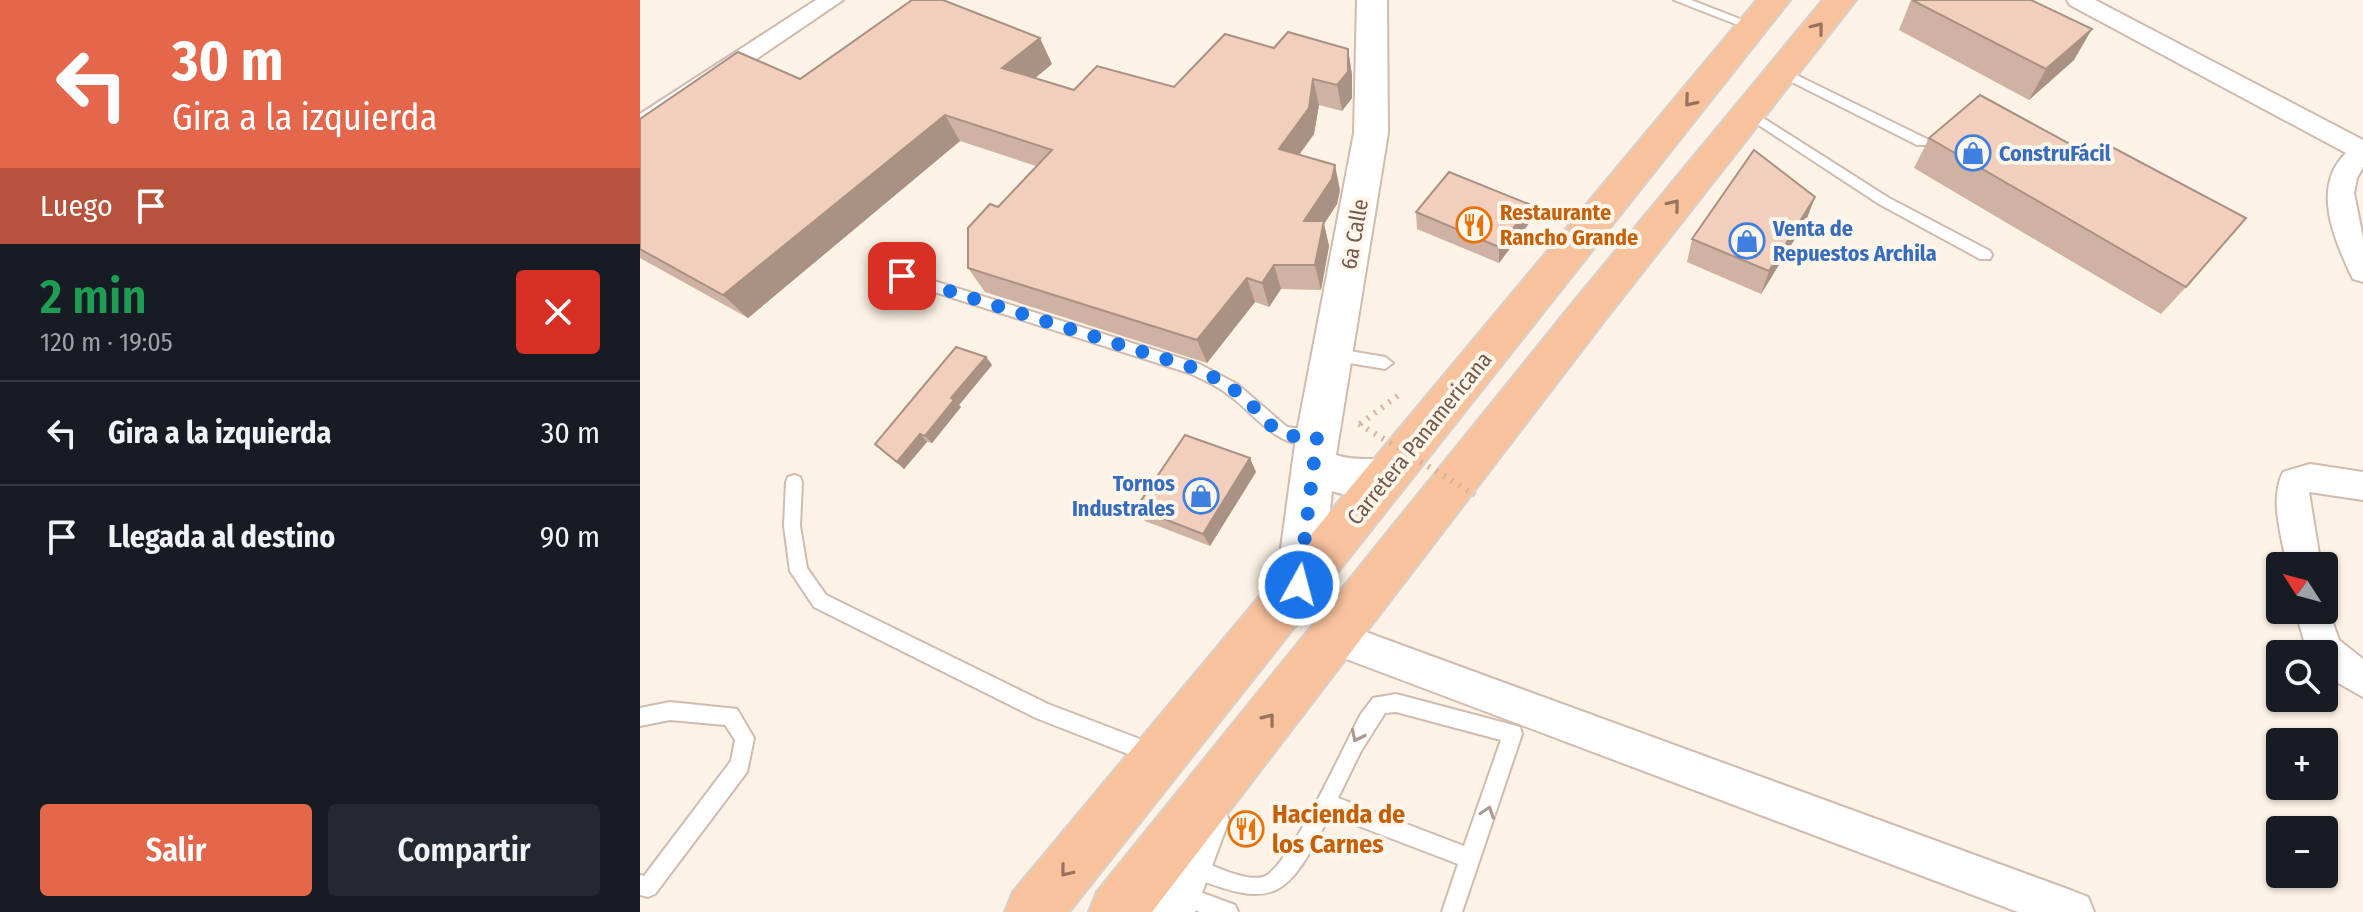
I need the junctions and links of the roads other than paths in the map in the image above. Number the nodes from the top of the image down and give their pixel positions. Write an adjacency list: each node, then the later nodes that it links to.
1 (832, 0): 10 (street)
2 (1372, 0): 17 (street, 6a Calle)
3 (1680, 0): 7 (lane)
4 (1774, 0): 7 (highway, Carretera Panamericana)
5 (1840, 0): 8 (highway, one-way to 5)
6 (2078, 0): 12 (street)
7 (1748, 22): 13 (highway, Carretera Panamericana, one-way to 13)
8 (1782, 72): 9 (highway); 11 (lane)
9 (1749, 113): 14 (lane); 26 (highway, one-way to 9)
10 (640, 126)
11 (1922, 142)
12 (2363, 152): 15 (street)
13 (1618, 188): 20 (highway, Carretera Panamericana); 30 (highway)
14 (1985, 255)
15 (2363, 271)
16 (902, 276): 19 (lane)
17 (1332, 354): 18 (lane); 19 (street, 6a Calle)
18 (1385, 363)
19 (1316, 452): 20 (street); 24 (street, 6a Calle)
20 (1388, 476): 24 (highway, Carretera Panamericana)
21 (794, 482): 29 (lane)
22 (2363, 486): 23 (street)
23 (2301, 552)
24 (1299, 585): 29 (highway, Carretera Panamericana)
25 (2316, 624): 27 (street)
26 (1333, 637): 30 (highway, one-way to 26); 39 (street)
27 (2363, 679)
28 (640, 717): 33 (lane)
29 (1160, 757): 35 (highway, Carretera Panamericana, one-way to 35)
30 (1218, 784): 34 (street); 36 (highway)
31 (1325, 803): 32 (lane); 32 (lane, one-way to 31); 34 (lane)
32 (1471, 859): 38 (lane)
33 (643, 890)
34 (1176, 890): 37 (lane)
35 (1033, 912)
36 (1117, 912)
37 (1228, 912)
38 (1452, 912)
39 (2073, 912)

